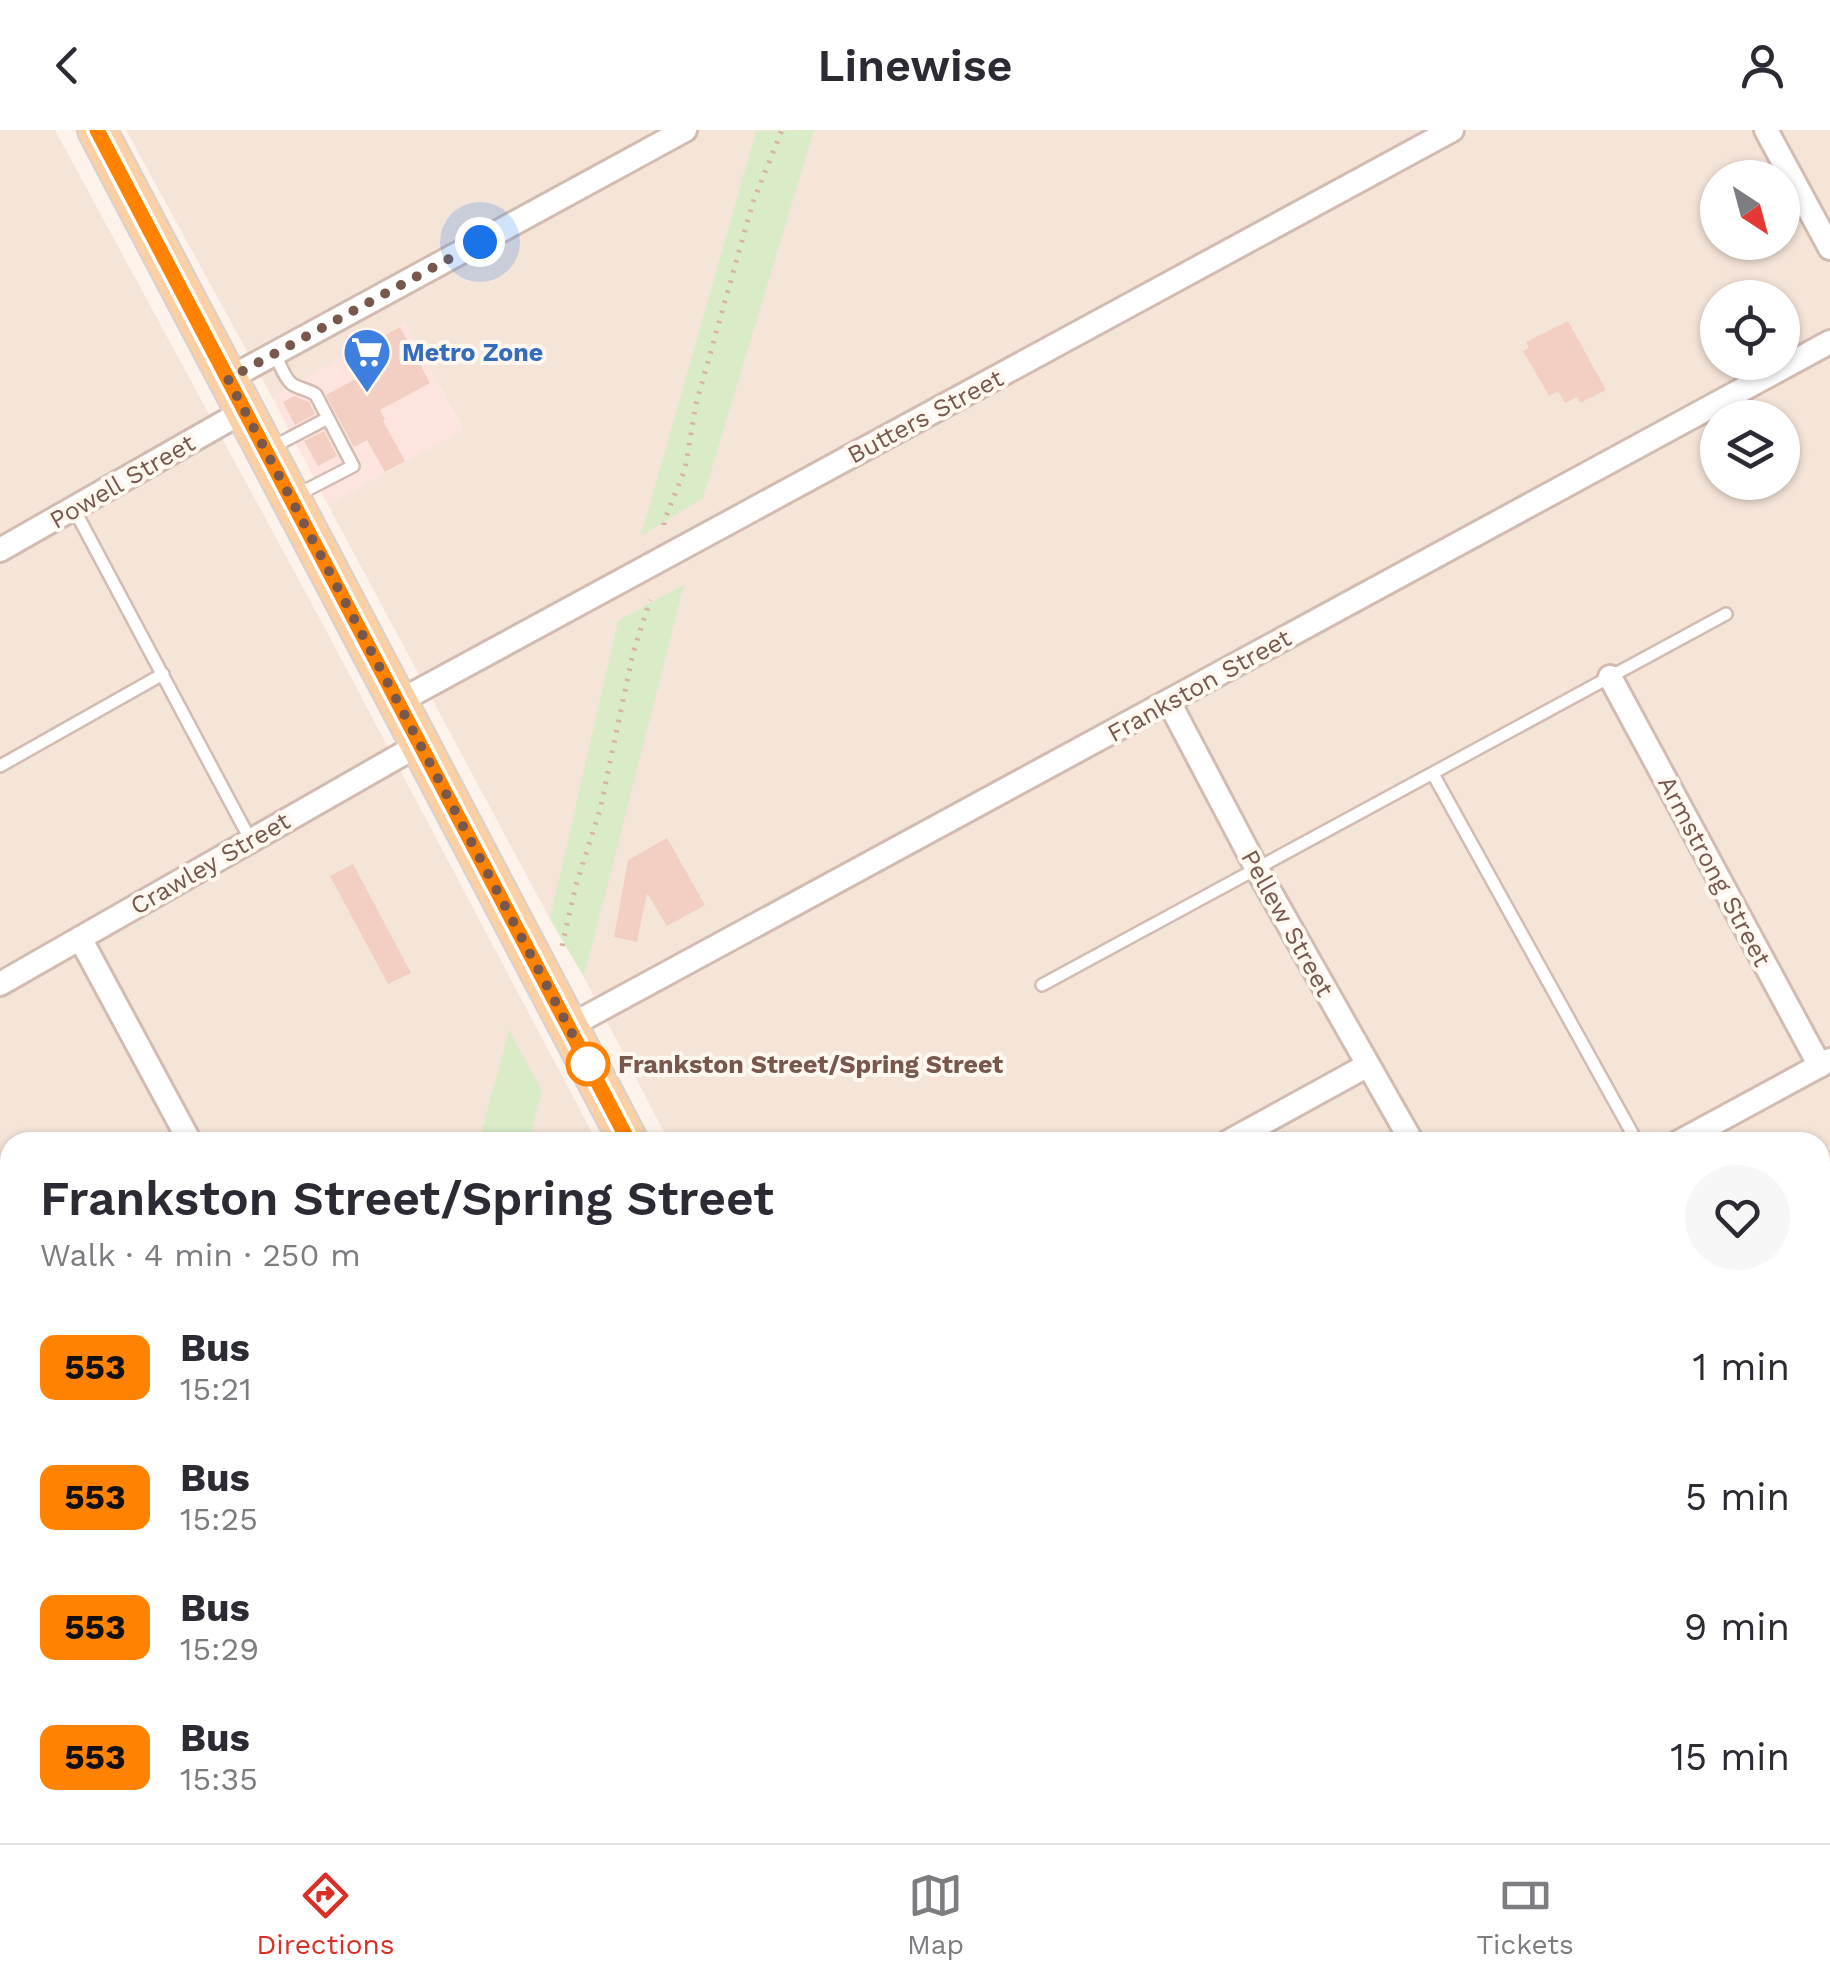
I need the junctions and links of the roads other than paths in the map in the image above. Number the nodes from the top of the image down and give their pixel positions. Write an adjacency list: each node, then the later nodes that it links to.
1 (97, 130): 8 (main road)
2 (685, 130): 7 (street, Powell Street)
3 (1452, 130): 17 (street, Butters Street)
4 (1766, 130): 5 (street)
5 (1830, 248)
6 (1830, 342): 18 (street, Frankston Street)
7 (274, 354): 8 (street, Powell Street); 9 (lane)
8 (236, 395): 10 (main road); 12 (street, Powell Street)
9 (328, 418): 10 (lane); 11 (lane)
10 (265, 452): 11 (main road)
11 (290, 498): 17 (main road)
12 (74, 508): 13 (street, Powell Street); 15 (lane)
13 (0, 550)
14 (1726, 614): 16 (lane)
15 (163, 674): 20 (lane); 22 (lane)
16 (1610, 677): 21 (lane); 28 (street, Armstrong Street)
17 (398, 702): 19 (main road)
18 (1169, 702): 23 (street, Pellew Street); 27 (street, Frankston Street)
19 (420, 744): 22 (street, Crawley Street); 27 (main road)
20 (0, 766)
21 (1433, 774): 23 (lane); 34 (lane)
22 (250, 840): 24 (street, Crawley Street)
23 (1258, 870): 26 (lane); 29 (street, Pellew Street)
24 (80, 938): 25 (street, Crawley Street); 30 (street)
25 (0, 984)
26 (1042, 985)
27 (568, 1027): 31 (main road)
28 (1825, 1063): 35 (street)
29 (1368, 1065): 32 (street); 33 (street, Pellew Street)
30 (185, 1132)
31 (624, 1132)
32 (1246, 1132)
33 (1406, 1132)
34 (1631, 1132)
35 (1697, 1132)

